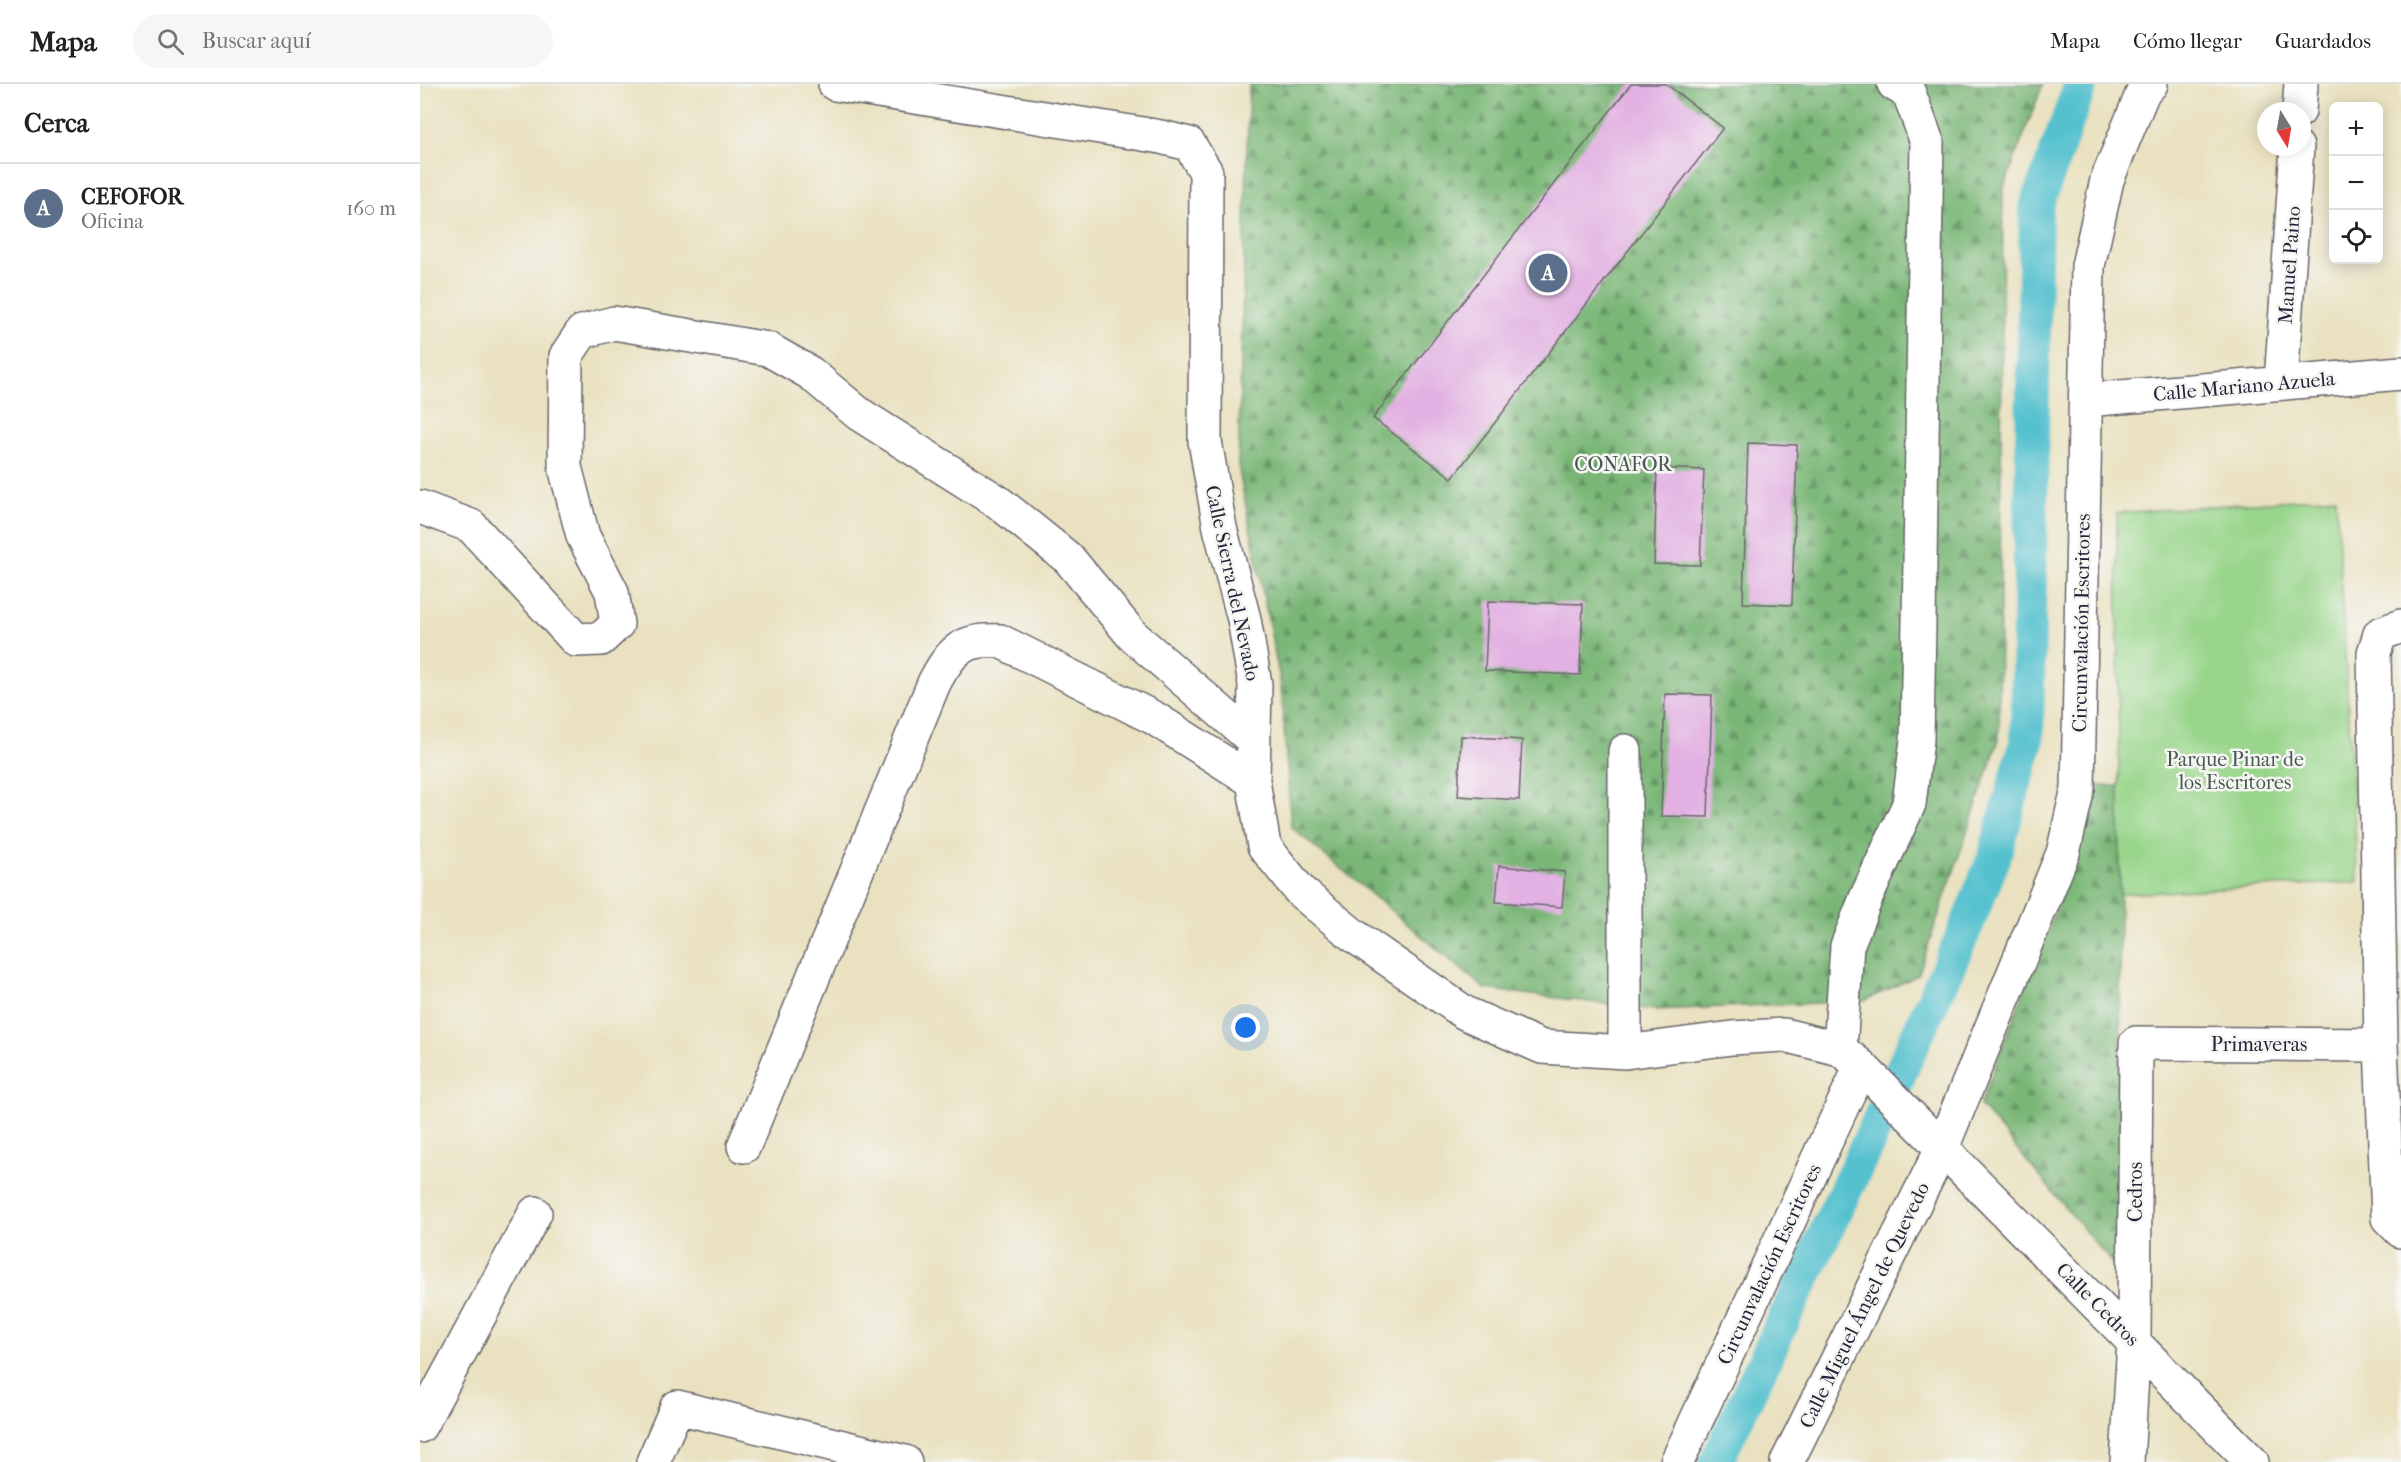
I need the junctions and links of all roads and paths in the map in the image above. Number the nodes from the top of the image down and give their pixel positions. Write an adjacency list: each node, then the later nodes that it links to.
1 (835, 84): 12 (street, Calle Sierra del Nevado)
2 (1894, 84): 19 (street)
3 (2151, 84): 9 (street, Circunvalación Escritores)
4 (2301, 84): 5 (street)
5 (2300, 102)
6 (2295, 156): 8 (street, Manuel Paino)
7 (2401, 373): 8 (street, Calle Mariano Azuela)
8 (2281, 383): 9 (street, Calle Mariano Azuela)
9 (2086, 400): 21 (street, Circunvalación Escritores)
10 (420, 507): 12 (street)
11 (2401, 626): 15 (street)
12 (1252, 739): 14 (street, Calle Sierra del Nevado)
13 (1625, 751): 18 (street)
14 (1253, 781): 18 (street, Calle Sierra del Nevado); 20 (street)
15 (2390, 878): 17 (street)
16 (2136, 1043): 17 (street, Primaveras); 24 (street, Cedros)
17 (2381, 1045): 23 (street)
18 (1624, 1052): 19 (street, Calle Sierra del Nevado)
19 (1859, 1066): 21 (street); 28 (street, Circunvalación Escritores)
20 (744, 1146)
21 (1942, 1148): 24 (street, Calle Cedros); 29 (street, Calle Miguel Ángel de Quevedo)
22 (535, 1213): 25 (street)
23 (2401, 1231)
24 (2134, 1341): 30 (street, Cedros); 31 (street, Calle Cedros)
25 (420, 1426)
26 (653, 1462): 27 (street)
27 (905, 1462)
28 (1677, 1462)
29 (1787, 1462)
30 (2127, 1462)
31 (2252, 1462)

